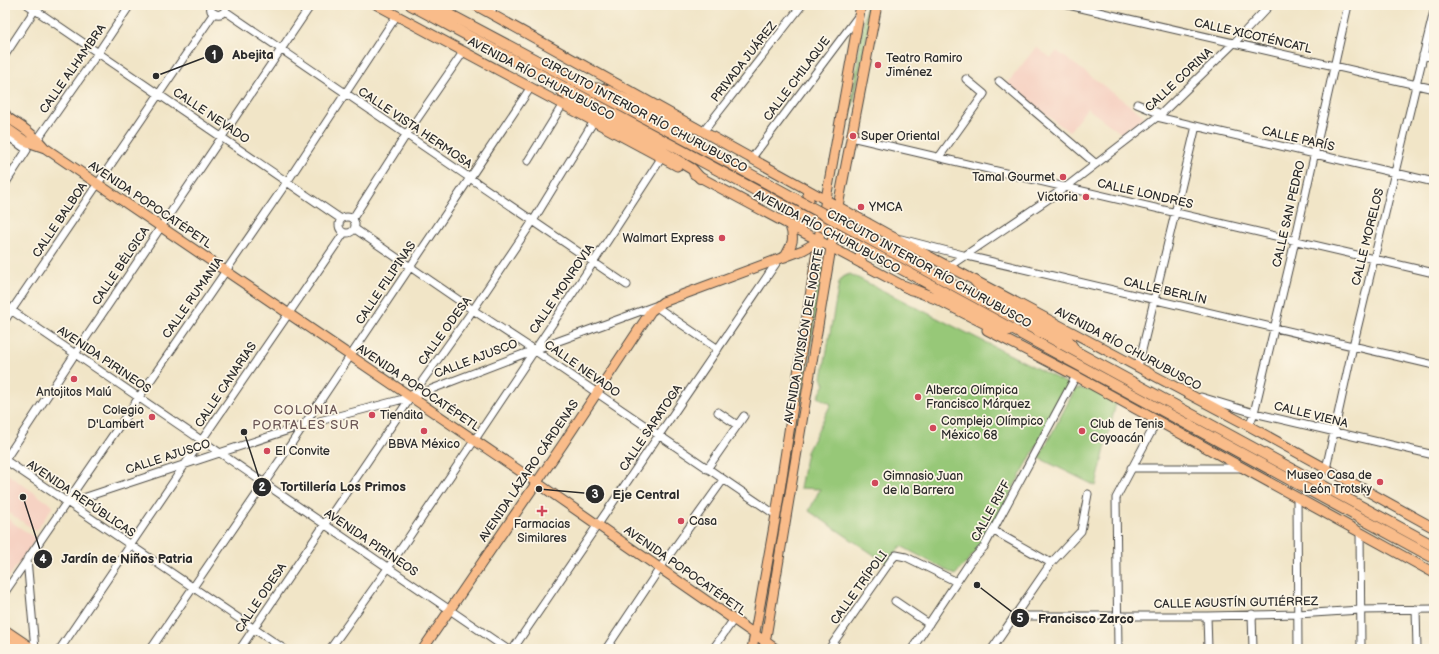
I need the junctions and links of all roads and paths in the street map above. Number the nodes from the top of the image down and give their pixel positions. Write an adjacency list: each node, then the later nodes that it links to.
1 (28, 5): 15 (street, CALLE NEVADO)
2 (130, 5): 25 (street, CALLE ALHAMBRA)
3 (210, 5): 19 (street)
4 (310, 5): 23 (street, CALLE BÉLGICA)
5 (377, 5): 21 (main road, AVENIDA RÍO CHURUBUSCO)
6 (411, 5): 30 (highway, CIRCUITO INTERIOR RÍO CHURUBUSCO)
7 (432, 5): 35 (highway, CIRCUITO INTERIOR RÍO CHURUBUSCO)
8 (474, 5): 20 (main road, AVENIDA RÍO CHURUBUSCO)
9 (495, 5): 20 (street)
10 (802, 5): 46 (street, PRIVADA JUÁREZ)
11 (877, 5): 50 (main road, AVENIDA DIVISIÓN DEL NORTE)
12 (1068, 5): 22 (street, CALLE XICOTÉNCATL)
13 (1270, 5): 22 (street, CALLE CORINA)
14 (1348, 5): 29 (street, CALLE SAN PEDRO)
15 (36, 7): 25 (street, CALLE NEVADO); 26 (street)
16 (225, 8): 19 (street); 23 (street, CALLE VISTA HERMOSA)
17 (861, 9): 55 (street, CALLE CHILAQUE); 67 (main road, AVENIDA DIVISIÓN DEL NORTE)
18 (1434, 11): 27 (street, CALLE MORELOS)
19 (214, 13): 38 (street, CALLE BALBOA)
20 (490, 13): 46 (main road, AVENIDA RÍO CHURUBUSCO)
21 (397, 16): 24 (main road, AVENIDA RÍO CHURUBUSCO); 37 (street, CALLE RUMANIA)
22 (1234, 43): 29 (street, CALLE XICOTÉNCATL); 42 (street, CALLE CORINA)
23 (281, 50): 37 (street, CALLE VISTA HERMOSA); 49 (street, CALLE BÉLGICA)
24 (464, 51): 34 (main road, AVENIDA RÍO CHURUBUSCO); 48 (street)
25 (98, 53): 38 (street, CALLE NEVADO); 51 (street, CALLE ALHAMBRA)
26 (5, 55)
27 (1423, 56): 28 (street); 33 (street, CALLE MORELOS)
28 (1434, 58)
29 (1334, 66): 33 (street, CALLE XICOTÉNCATL); 52 (street, CALLE SAN PEDRO)
30 (548, 79): 60 (highway); 105 (highway, CIRCUITO INTERIOR RÍO CHURUBUSCO, bridge)
31 (966, 79): 54 (street)
32 (999, 81): 57 (street)
33 (1416, 85): 36 (street, CALLE XICOTÉNCATL); 58 (street, CALLE MORELOS)
34 (531, 87): 39 (main road, AVENIDA RÍO CHURUBUSCO); 59 (street, CALLE FILIPINAS)
35 (587, 88): 46 (highway); 109 (highway, CIRCUITO INTERIOR RÍO CHURUBUSCO, bridge)
36 (1434, 89)
37 (345, 93): 48 (street, CALLE VISTA HERMOSA); 61 (street, CALLE RUMANIA)
38 (159, 94): 49 (street, CALLE NEVADO); 64 (street, CALLE BALBOA)
39 (563, 104): 43 (main road, AVENIDA RÍO CHURUBUSCO); 56 (street)
40 (1136, 104): 42 (street, CALLE PARÍS)
41 (5, 115): 51 (main road, AVENIDA POPOCATÉPETL)
42 (1159, 116): 44 (street, CALLE PARÍS); 57 (street, CALLE CORINA)
43 (594, 121): 53 (main road, AVENIDA RÍO CHURUBUSCO); 72 (street, CALLE ODESA)
44 (1196, 126): 52 (street, CALLE PARÍS); 69 (street)
45 (5, 127): 51 (main road, AVENIDA POPOCATÉPETL)
46 (699, 130): 55 (main road, AVENIDA RÍO CHURUBUSCO)
47 (5, 134): 51 (street)
48 (406, 135): 59 (street, CALLE VISTA HERMOSA); 70 (street)
49 (222, 137): 61 (street, CALLE NEVADO); 74 (street, CALLE BÉLGICA)
50 (851, 137): 54 (street, CALLE LONDRES); 68 (main road, AVENIDA DIVISIÓN DEL NORTE)
51 (33, 144): 63 (street, CALLE ALHAMBRA); 64 (main road, AVENIDA POPOCATÉPETL)
52 (1314, 154): 58 (street, CALLE PARÍS); 82 (street, CALLE SAN PEDRO)
53 (662, 157): 60 (main road, AVENIDA RÍO CHURUBUSCO); 89 (street, CALLE MONROVIA)
54 (940, 157): 65 (street, CALLE LONDRES)
55 (751, 159): 66 (main road, AVENIDA RÍO CHURUBUSCO)
56 (528, 160)
57 (1093, 162): 65 (street, CALLE CORINA)
58 (1396, 173): 62 (street, CALLE PARÍS); 88 (street, CALLE MORELOS)
59 (469, 178): 72 (street, CALLE VISTA HERMOSA); 91 (street, CALLE FILIPINAS)
60 (700, 178): 75 (main road, AVENIDA RÍO CHURUBUSCO)
61 (287, 182): 71 (street, CALLE NEVADO); 93 (street, CALLE RUMANIA)
62 (1434, 182)
63 (5, 184)
64 (98, 184): 74 (main road, AVENIDA POPOCATÉPETL); 100 (street, CALLE BALBOA)
65 (1066, 187): 69 (street, CALLE LONDRES); 86 (street, CALLE CORINA)
66 (807, 190): 67 (main road, AVENIDA RÍO CHURUBUSCO); 75 (main road)
67 (826, 200): 68 (main road, AVENIDA RÍO CHURUBUSCO); 81 (main road, AVENIDA DIVISIÓN DEL NORTE)
68 (838, 206): 73 (main road, AVENIDA RÍO CHURUBUSCO); 83 (main road, AVENIDA DIVISIÓN DEL NORTE)
69 (1174, 212): 82 (street, CALLE LONDRES); 98 (street)
70 (353, 218): 71 (street); 77 (street)
71 (341, 219): 78 (street)
72 (533, 221): 89 (street, CALLE VISTA HERMOSA); 101 (street, CALLE ODESA)
73 (868, 223): 76 (main road, AVENIDA RÍO CHURUBUSCO); 79 (main road)
74 (161, 227): 93 (main road, AVENIDA POPOCATÉPETL); 110 (street, CALLE BÉLGICA)
75 (792, 227): 81 (main road, AVENIDA RÍO CHURUBUSCO); 87 (main road)
76 (877, 228): 79 (main road); 80 (main road, AVENIDA RÍO CHURUBUSCO)
77 (355, 229): 78 (street); 91 (street, CALLE NEVADO)
78 (344, 233): 102 (street, CALLE CANARIAS)
79 (867, 233): 84 (main road)
80 (892, 236): 86 (street, CALLE BERLÍN); 92 (main road, AVENIDA RÍO CHURUBUSCO)
81 (819, 241): 83 (main road, AVENIDA RÍO CHURUBUSCO); 87 (main road, CALLE AJUSCO); 144 (main road, AVENIDA DIVISIÓN DEL NORTE)
82 (1294, 241): 88 (street, CALLE LONDRES); 104 (street, CALLE SAN PEDRO)
83 (832, 248): 85 (main road, AVENIDA RÍO CHURUBUSCO); 171 (main road, AVENIDA DIVISIÓN DEL NORTE)
84 (860, 249): 85 (main road); 90 (main road)
85 (847, 256): 90 (main road, AVENIDA RÍO CHURUBUSCO)
86 (963, 256): 92 (street, CALLE CORINA); 98 (street, CALLE BERLÍN)
87 (782, 258): 99 (main road, CALLE AJUSCO); 107 (street, CALLE SARATOGA)
88 (1374, 259): 94 (street, CALLE LONDRES); 106 (street, CALLE MORELOS)
89 (593, 263): 96 (street, CALLE VISTA HERMOSA); 108 (street, CALLE MONROVIA)
90 (862, 264): 97 (main road, AVENIDA RÍO CHURUBUSCO)
91 (410, 267): 101 (street, CALLE NEVADO); 111 (street, CALLE FILIPINAS)
92 (948, 267): 95 (main road, AVENIDA RÍO CHURUBUSCO)
93 (226, 270): 102 (main road, AVENIDA POPOCATÉPETL); 117 (street, CALLE RUMANIA)
94 (1434, 273)
95 (975, 281): 109 (highway); 113 (main road, AVENIDA RÍO CHURUBUSCO)
96 (627, 285)
97 (904, 286): 105 (highway); 114 (main road, AVENIDA RÍO CHURUBUSCO)
98 (1153, 300): 104 (street, CALLE BERLÍN); 113 (street)
99 (655, 306): 107 (street); 108 (street, CALLE AJUSCO); 115 (main road, AVENIDA LÁZARO CÁRDENAS)
100 (8, 308): 103 (street, CALLE BALBOA); 110 (street, AVENIDA PIRINEOS)
101 (473, 310): 108 (street, CALLE NEVADO); 118 (street, CALLE ODESA)
102 (288, 313): 111 (main road, AVENIDA POPOCATÉPETL); 128 (street, CALLE CANARIAS)
103 (5, 320)
104 (1274, 327): 106 (street, CALLE BERLÍN); 120 (street, CALLE SAN PEDRO)
105 (1017, 332): 154 (highway, CIRCUITO INTERIOR RÍO CHURUBUSCO)
106 (1353, 346): 112 (street, CALLE BERLÍN); 126 (street, CALLE MORELOS)
107 (718, 349): 127 (street, CALLE SARATOGA)
108 (534, 350): 115 (street, CALLE NEVADO); 118 (street, CALLE AJUSCO); 129 (street, CALLE MONROVIA)
109 (1077, 352): 150 (highway, CIRCUITO INTERIOR RÍO CHURUBUSCO)
110 (75, 354): 117 (street, AVENIDA PIRINEOS); 132 (street, CALLE BÉLGICA)
111 (350, 356): 118 (main road, AVENIDA POPOCATÉPETL); 123 (street, CALLE FILIPINAS)
112 (1434, 365)
113 (1138, 368): 116 (main road, AVENIDA RÍO CHURUBUSCO)
114 (1076, 376): 122 (main road, AVENIDA RÍO CHURUBUSCO); 148 (street, CALLE RIFF)
115 (597, 393): 127 (street, CALLE NEVADO); 139 (main road, AVENIDA LÁZARO CÁRDENAS)
116 (1185, 393): 120 (street, CALLE VIENA); 125 (main road, AVENIDA RÍO CHURUBUSCO)
117 (138, 397): 128 (street, AVENIDA PIRINEOS); 143 (street, CALLE RUMANIA)
118 (411, 397): 123 (street, CALLE AJUSCO); 129 (main road, AVENIDA POPOCATÉPETL); 145 (street, CALLE ODESA)
119 (718, 412): 124 (street)
120 (1254, 413): 125 (street, CALLE SAN PEDRO); 126 (street, CALLE VIENA)
121 (744, 416): 124 (street)
122 (1157, 421): 134 (street); 135 (main road, AVENIDA RÍO CHURUBUSCO)
123 (304, 424): 130 (street, CALLE AJUSCO); 140 (street, CALLE FILIPINAS)
124 (738, 425): 136 (street)
125 (1249, 426): 137 (main road, AVENIDA RÍO CHURUBUSCO)
126 (1334, 432): 131 (street, CALLE VIENA); 137 (street, CALLE MORELOS)
127 (659, 436): 136 (street, CALLE NEVADO); 146 (street, CALLE SARATOGA)
128 (201, 440): 130 (street, AVENIDA PIRINEOS); 133 (street, CALLE CANARIAS)
129 (474, 441): 139 (main road, AVENIDA POPOCATÉPETL); 157 (street, CALLE MONROVIA)
130 (219, 452): 133 (street, CALLE AJUSCO); 140 (street, AVENIDA PIRINEOS)
131 (1434, 455)
132 (5, 460): 143 (street, AVENIDA REPÚBLICAS)
133 (186, 463): 143 (street, CALLE AJUSCO); 152 (street, CALLE CANARIAS)
134 (1131, 468): 135 (street); 173 (street)
135 (1243, 468): 142 (main road, AVENIDA RÍO CHURUBUSCO)
136 (707, 469): 138 (street, CALLE NEVADO)
137 (1326, 469): 147 (main road, AVENIDA RÍO CHURUBUSCO)
138 (724, 480): 144 (street, CALLE NEVADO); 158 (street)
139 (536, 482): 146 (main road, AVENIDA POPOCATÉPETL); 167 (main road, AVENIDA LÁZARO CÁRDENAS)
140 (264, 483): 145 (street, AVENIDA PIRINEOS); 162 (street, CALLE FILIPINAS)
141 (1088, 494): 156 (street)
142 (1297, 498): 149 (main road, AVENIDA RÍO CHURUBUSCO); 170 (street)
143 (67, 503): 152 (street, AVENIDA REPÚBLICAS); 155 (street, CALLE RUMANIA)
144 (776, 515): 160 (main road, AVENIDA DIVISIÓN DEL NORTE)
145 (325, 524): 157 (street, AVENIDA PIRINEOS); 177 (street, CALLE ODESA)
146 (598, 525): 158 (main road, AVENIDA POPOCATÉPETL); 191 (street, CALLE SARATOGA)
147 (1434, 528)
148 (994, 531): 156 (street); 161 (street, CALLE RIFF)
149 (1360, 532): 159 (main road, AVENIDA RÍO CHURUBUSCO); 168 (street)
150 (1417, 537): 151 (highway); 153 (highway, CIRCUITO INTERIOR RÍO CHURUBUSCO)
151 (1434, 541)
152 (130, 546): 162 (street, AVENIDA REPÚBLICAS); 184 (street, CALLE CANARIAS)
153 (1434, 546)
154 (1434, 558)
155 (27, 560): 163 (street, CALLE RUMANIA); 183 (street)
156 (1051, 563): 172 (street)
157 (388, 568): 167 (street, AVENIDA PIRINEOS); 188 (street, CALLE MONROVIA)
158 (660, 568): 175 (main road, AVENIDA POPOCATÉPETL); 192 (street)
159 (1434, 573)
160 (764, 579): 171 (main road); 179 (main road, AVENIDA DIVISIÓN DEL NORTE)
161 (957, 582): 176 (street, CALLE RIFF); 196 (street, CALLE TRÍPOLI)
162 (193, 587): 177 (street, AVENIDA REPÚBLICAS); 185 (street, CALLE FILIPINAS)
163 (5, 592)
164 (895, 601): 176 (street)
165 (1416, 609): 166 (street, CALLE AGUSTÍN GUTIÉRREZ); 168 (street, CALLE AGUSTÍN GUTIÉRREZ); 204 (street)
166 (1434, 609)
167 (450, 610): 189 (main road, AVENIDA LÁZARO CÁRDENAS); 190 (street, AVENIDA PIRINEOS)
168 (1360, 610): 170 (street, CALLE AGUSTÍN GUTIÉRREZ); 203 (street)
169 (1252, 614): 170 (street, CALLE AGUSTÍN GUTIÉRREZ); 174 (street, CALLE AGUSTÍN GUTIÉRREZ); 201 (street)
170 (1298, 614): 202 (street)
171 (770, 615): 181 (main road, AVENIDA DIVISIÓN DEL NORTE)
172 (1014, 616): 173 (street, CALLE AGUSTÍN GUTIÉRREZ); 198 (street)
173 (1116, 616): 174 (street, CALLE AGUSTÍN GUTIÉRREZ); 199 (street)
174 (1207, 616): 200 (street)
175 (734, 619): 179 (main road, AVENIDA POPOCATÉPETL); 193 (street)
176 (929, 624): 197 (street, CALLE RIFF)
177 (254, 629): 186 (street, CALLE ODESA); 187 (street, AVENIDA REPÚBLICAS)
178 (5, 630): 183 (main road)
179 (754, 634): 181 (main road, AVENIDA POPOCATÉPETL); 194 (main road, AVENIDA DIVISIÓN DEL NORTE)
180 (5, 641): 182 (main road)
181 (765, 645): 195 (main road, AVENIDA POPOCATÉPETL)
182 (17, 649)
183 (34, 649)
184 (60, 649)
185 (151, 649)
186 (240, 649)
187 (284, 649)
188 (330, 649)
189 (423, 649)
190 (507, 649)
191 (514, 649)
192 (606, 649)
193 (713, 649)
194 (752, 649)
195 (776, 649)
196 (829, 649)
197 (912, 649)
198 (992, 649)
199 (1118, 649)
200 (1208, 649)
201 (1253, 649)
202 (1298, 649)
203 (1361, 649)
204 (1417, 649)

